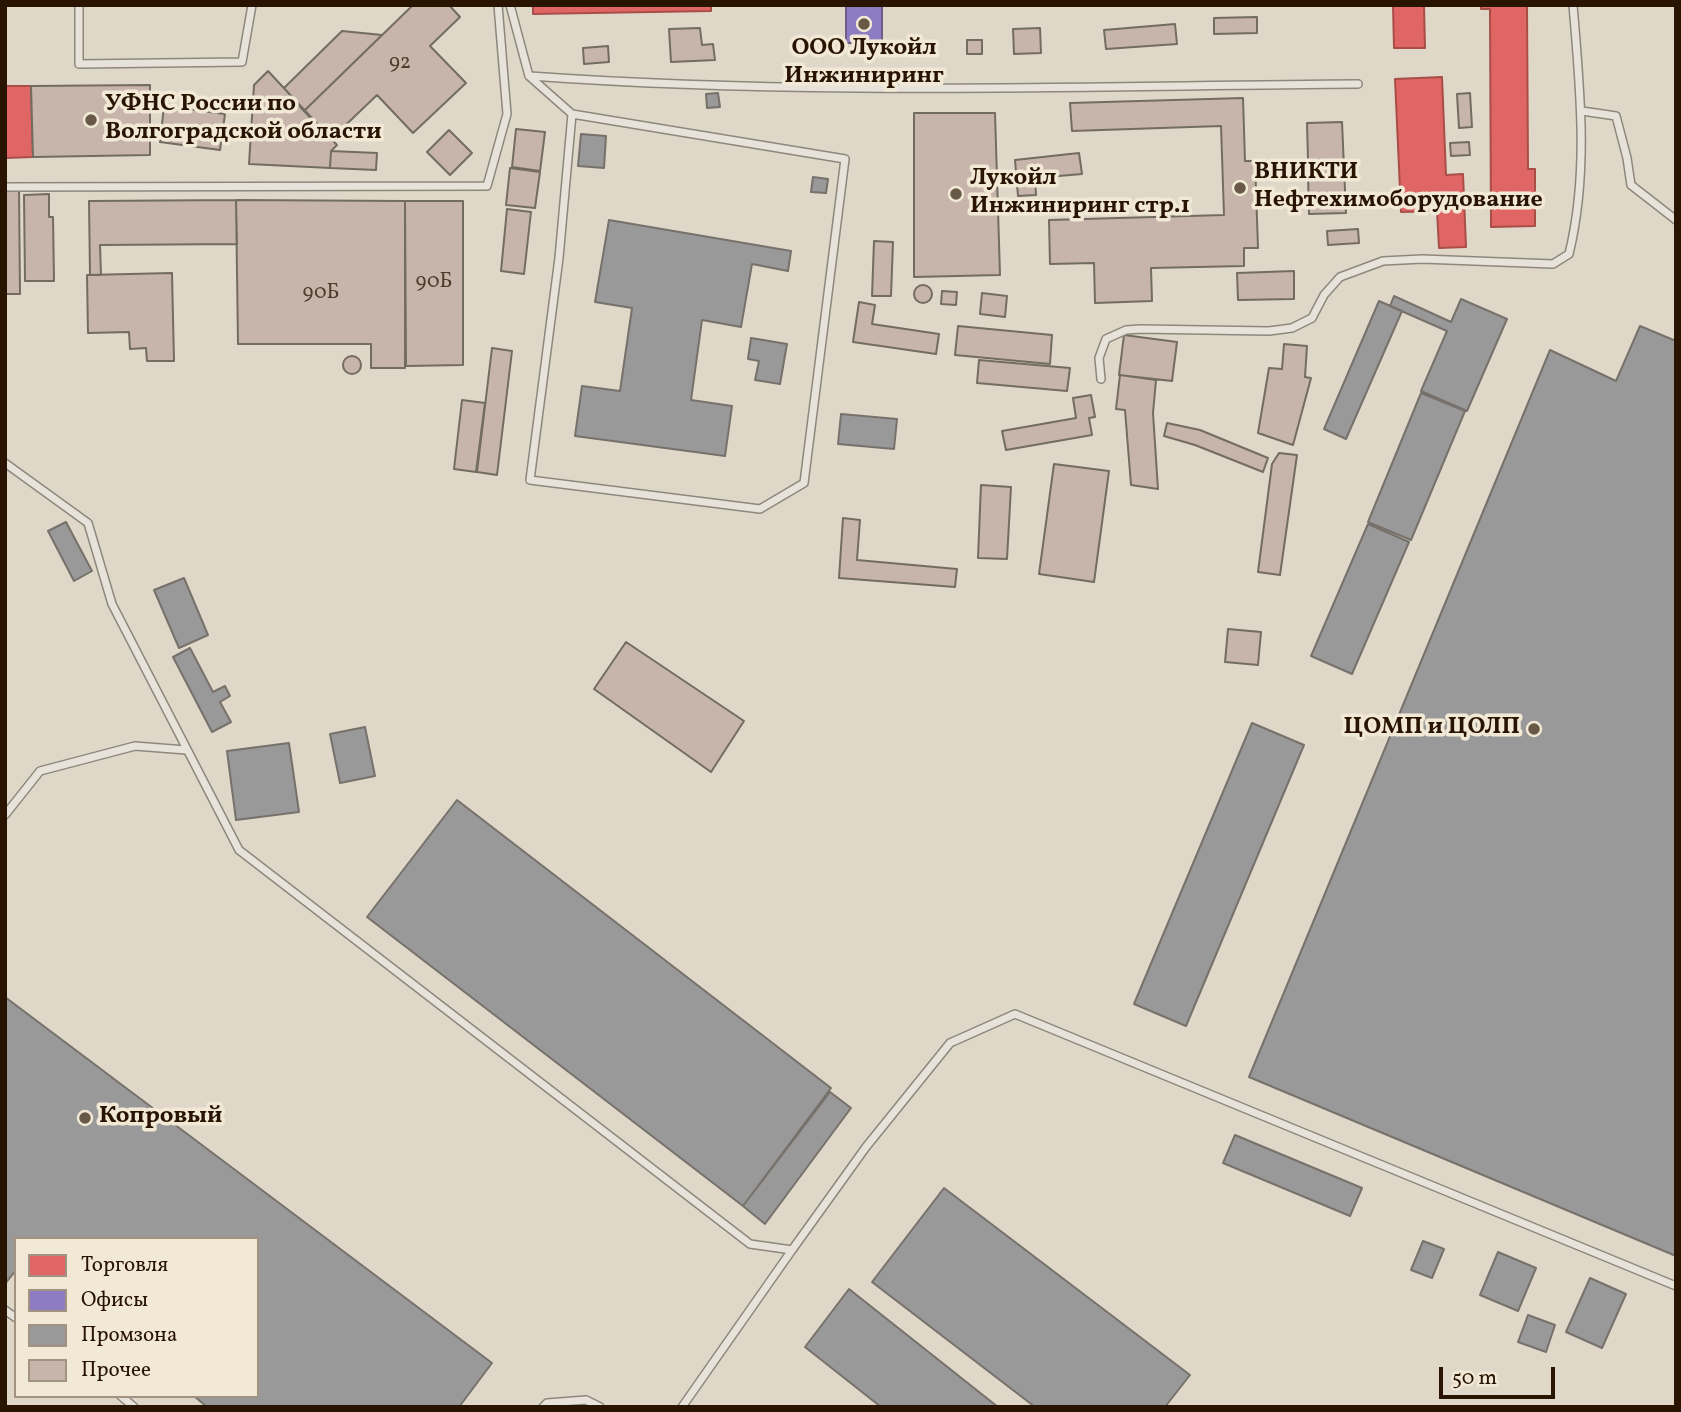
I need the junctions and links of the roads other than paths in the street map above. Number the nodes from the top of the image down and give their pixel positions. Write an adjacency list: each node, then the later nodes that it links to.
1 (79, 5): 2 (lane)
2 (252, 5)
3 (498, 5): 10 (lane)
4 (510, 5): 6 (lane)
5 (1573, 5): 8 (lane)
6 (530, 76): 7 (lane); 9 (lane)
7 (1358, 84)
8 (1582, 111): 11 (lane); 12 (lane)
9 (572, 114): 9 (lane)
10 (5, 187)
11 (1676, 220)
12 (1101, 379)
13 (5, 463): 14 (lane)
14 (186, 750): 15 (lane); 16 (lane)
15 (5, 815)
16 (792, 1251): 17 (lane); 20 (lane)
17 (1676, 1286)
18 (544, 1407): 19 (lane)
19 (600, 1407)
20 (682, 1407)

